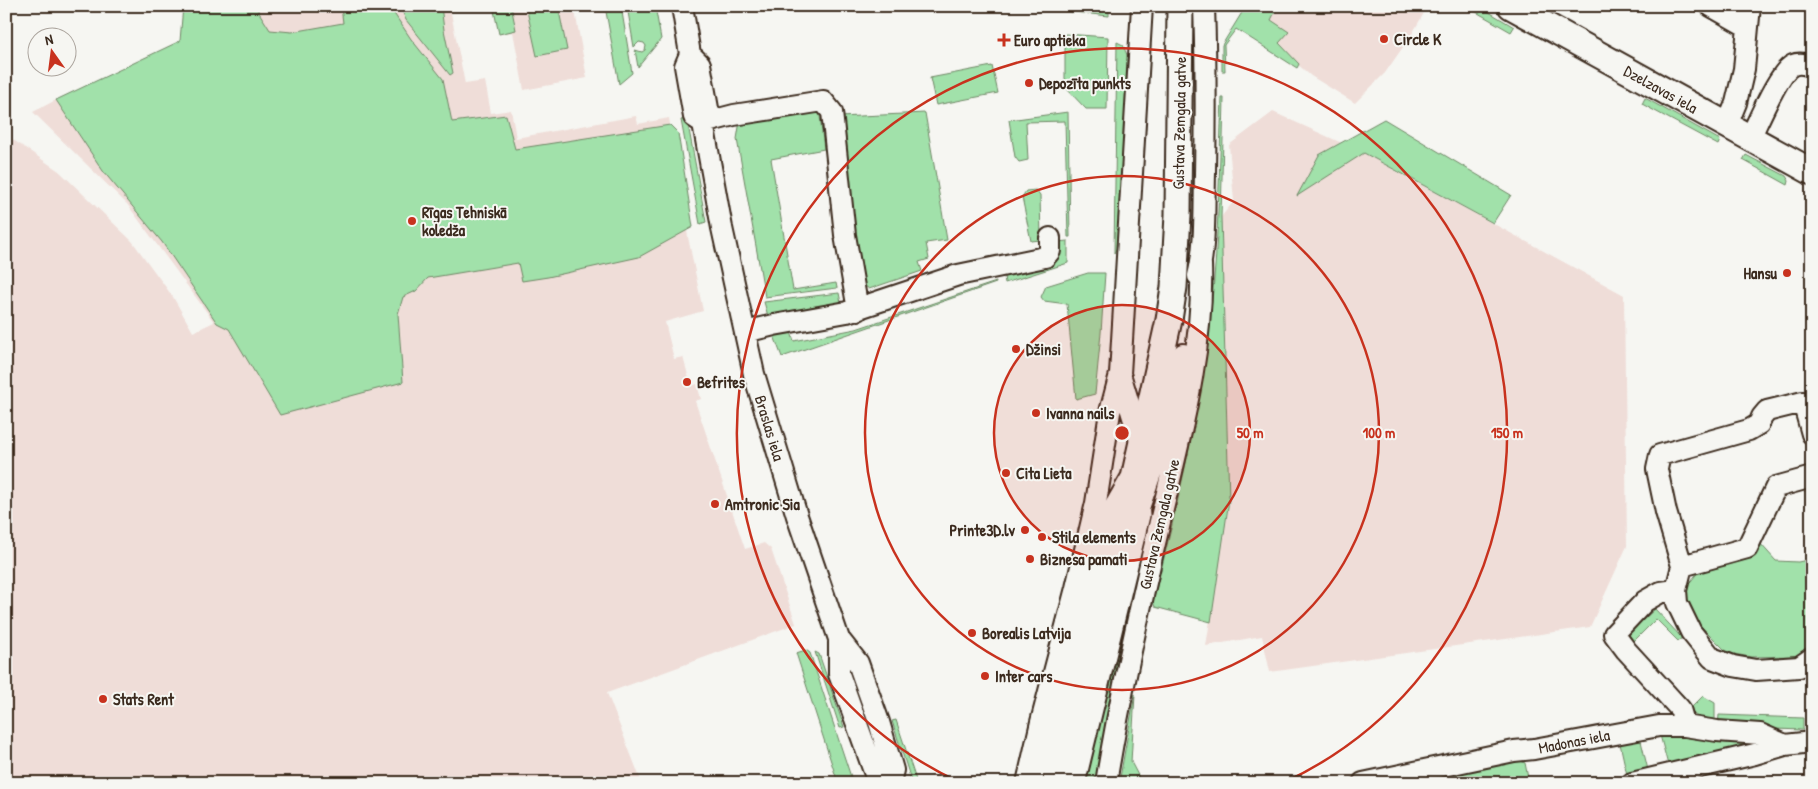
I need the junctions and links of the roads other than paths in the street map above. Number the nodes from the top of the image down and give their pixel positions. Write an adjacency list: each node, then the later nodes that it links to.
1 (682, 6): 10 (street, Braslas iela)
2 (1142, 6): 18 (street)
3 (1180, 6): 21 (main road, Gustava Zemgala gatve)
4 (1204, 6): 15 (street, Gustava Zemgala gatve)
5 (1511, 6): 11 (main road, Dzelzavas iela)
6 (1711, 6): 8 (street)
7 (1750, 6): 8 (street)
8 (1748, 27): 11 (street)
9 (1812, 67): 12 (street)
10 (703, 123): 16 (street); 17 (street, Braslas iela)
11 (1727, 125): 12 (main road, Dzelzavas iela)
12 (1750, 138): 13 (main road, Dzelzavas iela)
13 (1812, 172)
14 (1050, 238): 16 (street)
15 (1201, 264): 24 (street, Gustava Zemgala gatve); 37 (street, Gustava Zemgala gatve)
16 (858, 310): 17 (street)
17 (745, 332): 27 (street, Braslas iela)
18 (1120, 374): 21 (street); 34 (street)
19 (1807, 395): 20 (street); 25 (street)
20 (1812, 434)
21 (1142, 447): 23 (main road, Gustava Zemgala gatve)
22 (1812, 477): 25 (street)
23 (1134, 478): 24 (main road, Gustava Zemgala gatve); 35 (main road, Gustava Zemgala gatve)
24 (1137, 515): 36 (main road, Gustava Zemgala gatve)
25 (1682, 566): 26 (street)
26 (1676, 590): 28 (street); 29 (street)
27 (839, 639): 32 (street, Braslas iela); 33 (street, Braslas iela)
28 (1812, 658)
29 (1684, 726): 31 (street, Madonas iela); 38 (street, Madonas iela)
30 (1812, 742): 31 (street)
31 (1785, 745): 39 (street)
32 (881, 783)
33 (890, 783)
34 (1027, 783)
35 (1048, 783)
36 (1072, 783)
37 (1106, 783)
38 (1364, 783)
39 (1632, 783)

